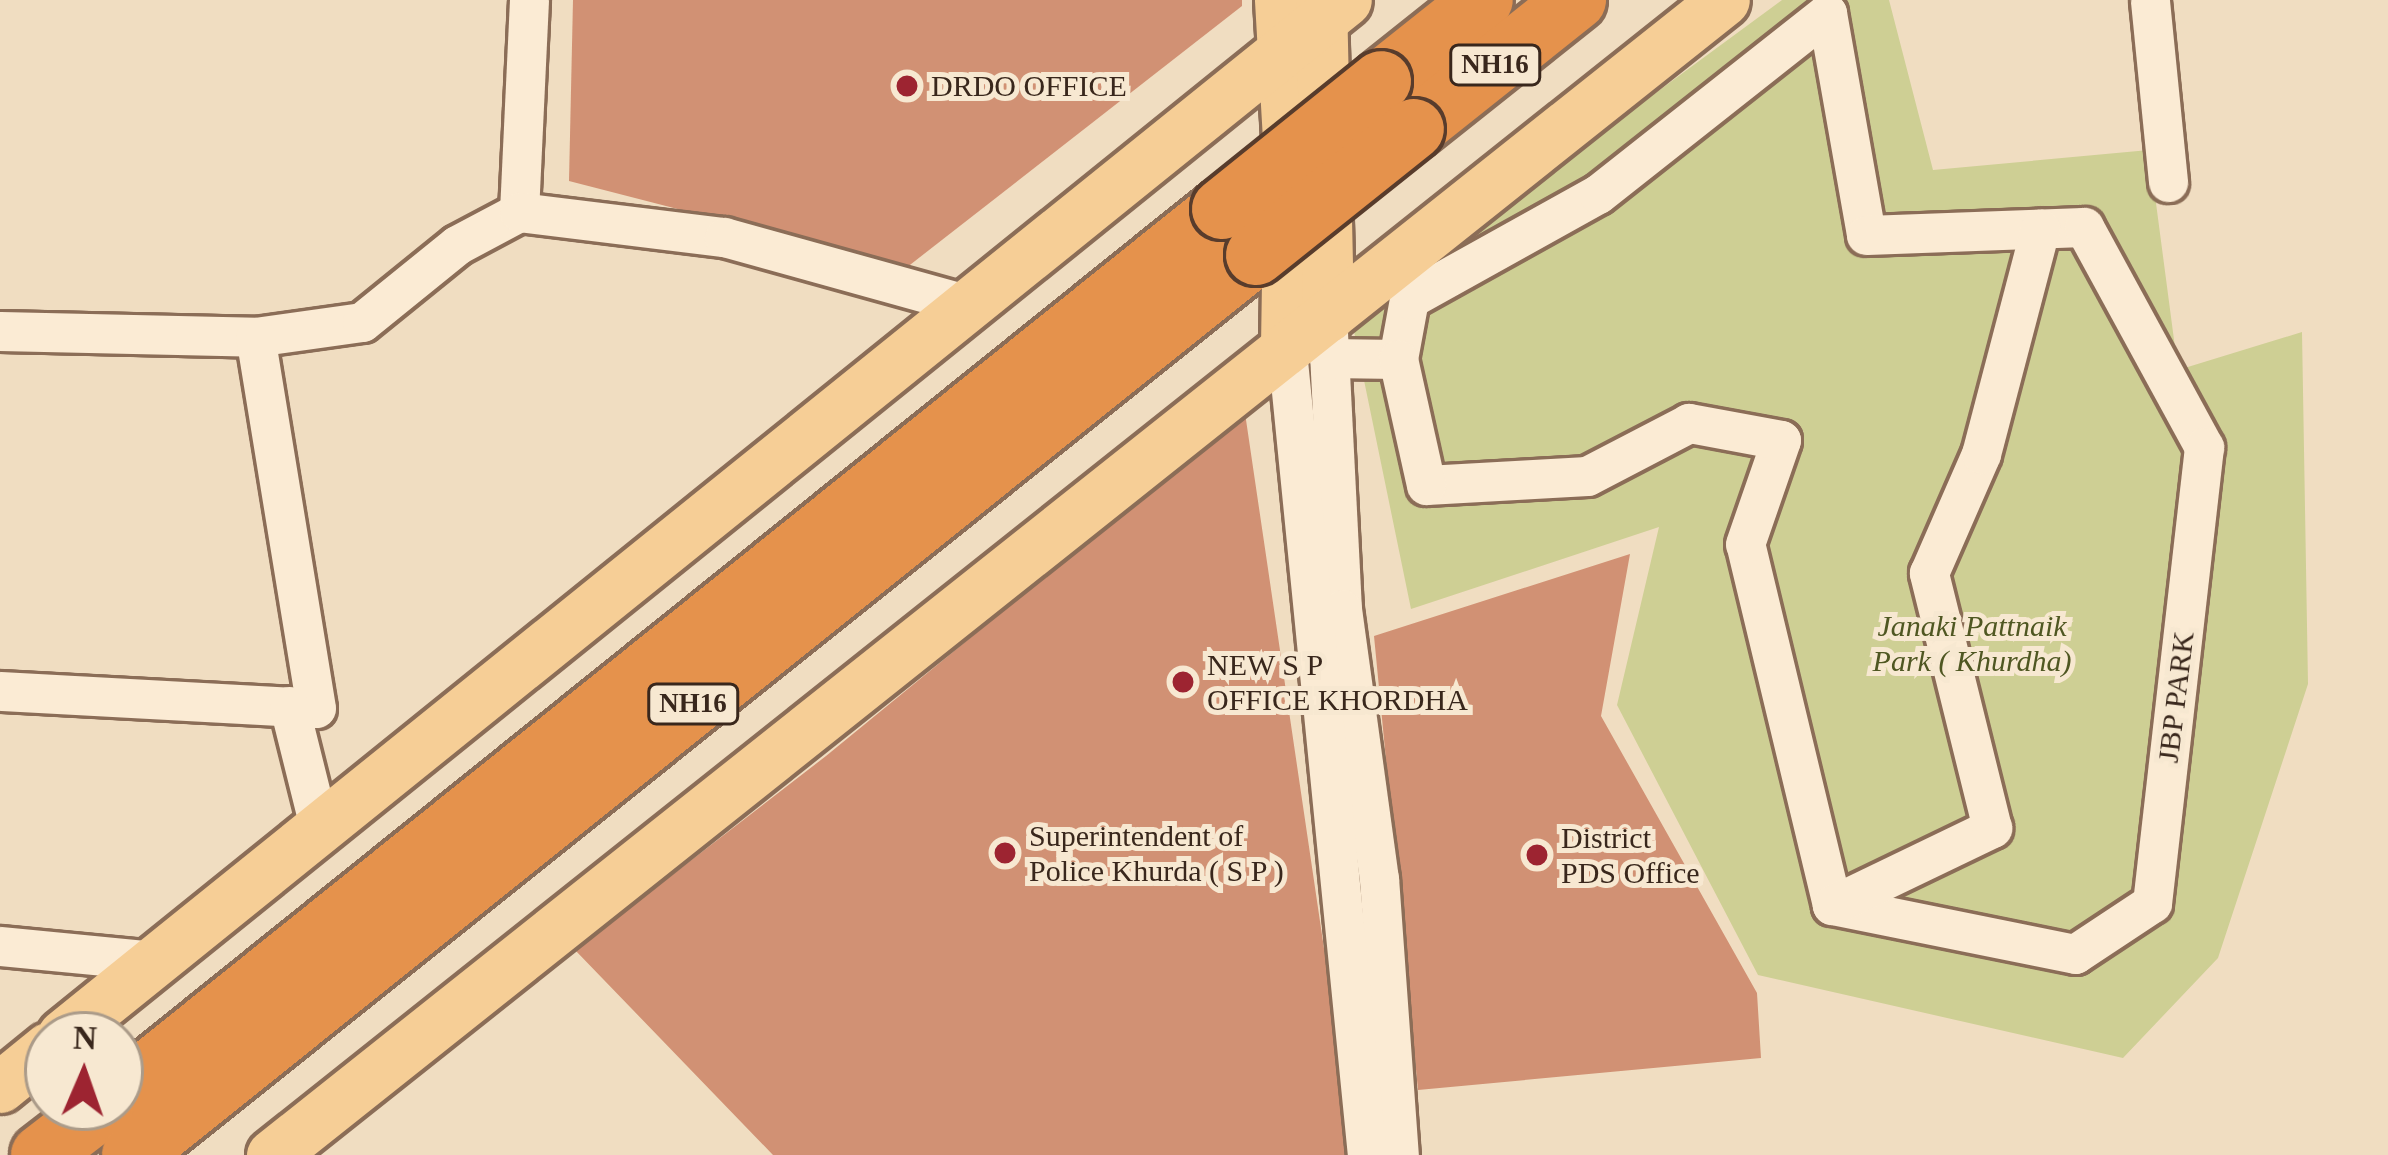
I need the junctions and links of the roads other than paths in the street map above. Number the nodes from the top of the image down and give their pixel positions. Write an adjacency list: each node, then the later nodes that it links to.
1 (529, 0): 8 (street)
2 (1484, 0): 10 (highway, NH16, bridge)
3 (1576, 0): 10 (highway, NH16, bridge)
4 (1724, 0): 14 (main road)
5 (2151, 0): 7 (street)
6 (1303, 10): 11 (main road); 14 (main road); 14 (main road)
7 (2168, 182)
8 (519, 212): 11 (street); 13 (street)
9 (2040, 229): 15 (street, JBP PARK); 19 (street); 19 (street, JBP PARK)
10 (1239, 232): 24 (highway, NH16); 28 (highway, NH16)
11 (962, 303): 18 (main road)
12 (0, 331): 13 (street)
13 (255, 337): 17 (street)
14 (1314, 338): 15 (street); 29 (main road); 30 (street); 31 (street)
15 (1399, 359): 19 (street, JBP PARK)
16 (0, 691): 17 (street)
17 (289, 706): 18 (street)
18 (320, 830): 21 (main road)
19 (1832, 905)
20 (0, 946): 21 (street)
21 (155, 961): 22 (main road)
22 (93, 1011)
23 (24, 1068): 25 (main road)
24 (144, 1076)
25 (0, 1087)
26 (72, 1131): 27 (highway)
27 (41, 1155)
28 (132, 1155)
29 (272, 1155)
30 (1366, 1155)
31 (1399, 1155)

